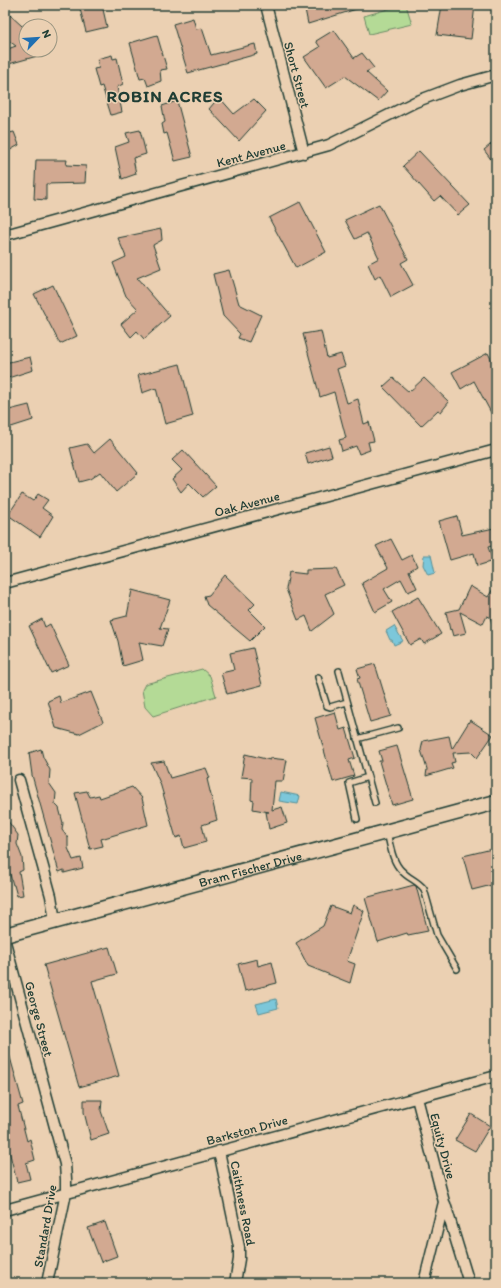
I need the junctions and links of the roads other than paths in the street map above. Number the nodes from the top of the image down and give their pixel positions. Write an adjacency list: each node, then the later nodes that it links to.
1 (266, 5): 3 (street, Short Street)
2 (496, 76): 3 (street, Kent Avenue)
3 (304, 152): 4 (street, Kent Avenue)
4 (5, 235)
5 (496, 450): 6 (street, Oak Avenue)
6 (5, 583)
7 (338, 671): 9 (lane)
8 (318, 677): 9 (lane)
9 (347, 702): 11 (lane)
10 (398, 728): 11 (lane)
11 (357, 739): 12 (lane)
12 (368, 777): 15 (lane); 16 (lane)
13 (19, 780): 18 (street)
14 (496, 802): 17 (main road, Bram Fischer Drive)
15 (375, 803)
16 (357, 819)
17 (387, 831): 18 (main road, Bram Fischer Drive); 21 (lane)
18 (55, 921): 19 (main road, Bram Fischer Drive)
19 (5, 935)
20 (5, 942): 24 (street, George Street)
21 (457, 969)
22 (496, 1076): 23 (street, Barkston Drive)
23 (417, 1098): 25 (street, Barkston Drive); 27 (street, Equity Drive)
24 (49, 1103): 26 (street, Standard Drive)
25 (219, 1151): 26 (street, Barkston Drive); 30 (street, Caithness Road)
26 (66, 1193): 28 (street, Barkston Drive); 29 (street, Standard Drive)
27 (444, 1202): 31 (street, Equity Drive); 32 (street, Equity Drive)
28 (5, 1210)
29 (47, 1283)
30 (236, 1283)
31 (424, 1283)
32 (468, 1283)

